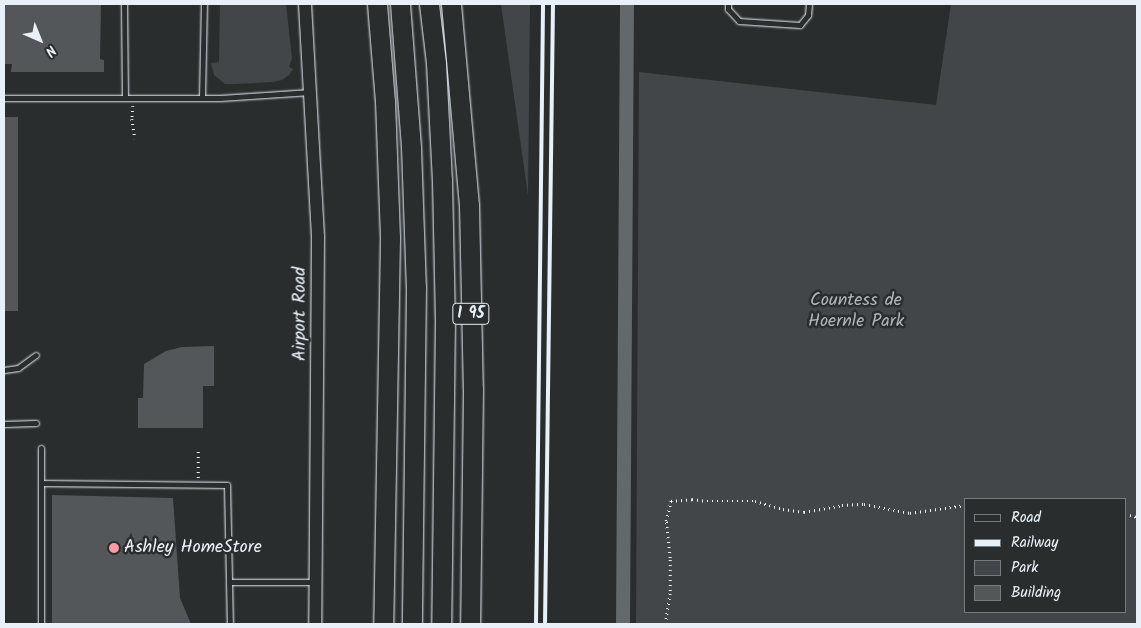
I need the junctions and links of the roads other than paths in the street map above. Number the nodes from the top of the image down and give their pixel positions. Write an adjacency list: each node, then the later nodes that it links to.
1 (124, 4): 11 (lane)
2 (204, 4): 12 (lane)
3 (305, 4): 10 (street, Airport Road)
4 (377, 4): 25 (highway)
5 (400, 4): 26 (highway)
6 (429, 4): 27 (highway)
7 (451, 4): 28 (highway, I 95)
8 (728, 4): 9 (lane)
9 (809, 4)
10 (311, 92): 12 (lane); 21 (street, Airport Road)
11 (125, 97): 12 (lane); 13 (lane)
12 (202, 97)
13 (4, 98)
14 (36, 355): 15 (lane)
15 (4, 370)
16 (4, 424): 17 (lane)
17 (36, 424)
18 (41, 448): 19 (lane)
19 (41, 483): 20 (lane); 22 (lane)
20 (229, 582): 21 (lane); 23 (lane)
21 (316, 582): 24 (street, Airport Road)
22 (40, 624)
23 (230, 624)
24 (315, 624)
25 (383, 624)
26 (412, 624)
27 (442, 624)
28 (470, 624)

